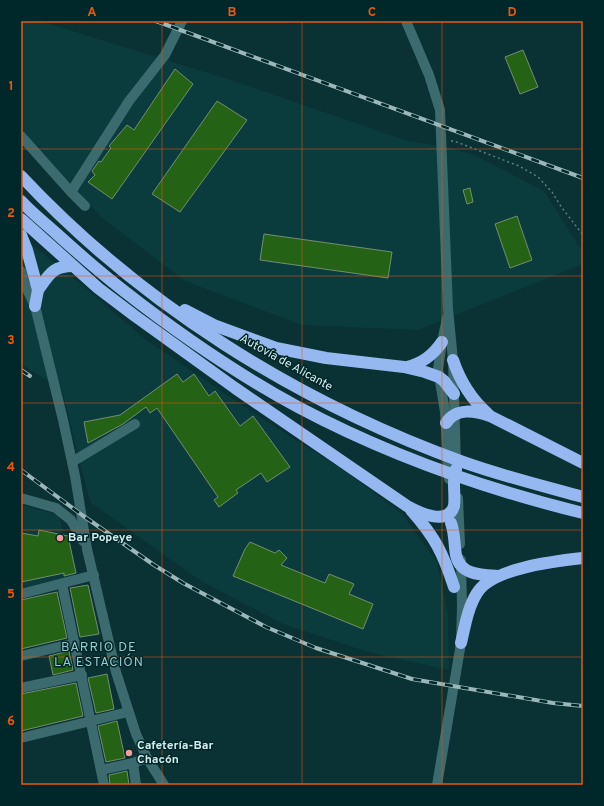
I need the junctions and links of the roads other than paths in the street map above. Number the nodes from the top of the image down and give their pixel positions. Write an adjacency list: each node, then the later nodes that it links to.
1 (182, 21): 5 (street)
2 (406, 21): 15 (street)
3 (21, 136): 5 (street)
4 (21, 176): 14 (highway, Autovía de Alicante)
5 (70, 192): 7 (street)
6 (21, 201): 30 (highway)
7 (85, 206)
8 (21, 219): 10 (highway)
9 (21, 235): 12 (highway)
10 (73, 266): 12 (highway); 29 (highway)
11 (21, 271): 13 (street)
12 (38, 290): 13 (highway)
13 (35, 306): 24 (street)
14 (170, 307): 18 (highway); 26 (highway, Autovía de Alicante)
15 (448, 309): 16 (street); 17 (street)
16 (442, 342): 18 (highway); 19 (street)
17 (453, 360): 20 (street); 21 (highway)
18 (404, 367): 19 (highway)
19 (439, 377): 20 (highway); 22 (street)
20 (454, 394): 22 (street)
21 (490, 416): 22 (highway); 25 (highway)
22 (450, 419): 26 (street); 31 (street)
23 (135, 424): 24 (street)
24 (72, 462): 32 (street)
25 (583, 463)
26 (460, 466): 27 (highway, Autovía de Alicante); 31 (highway); 34 (street)
27 (583, 497)
28 (21, 498): 32 (street)
29 (407, 506): 31 (highway); 38 (highway)
30 (583, 513)
31 (451, 518): 34 (highway); 38 (street)
32 (87, 548): 35 (street)
33 (583, 558): 36 (highway)
34 (461, 566): 36 (highway); 40 (street)
35 (94, 576): 37 (street); 46 (street)
36 (498, 576): 41 (highway)
37 (62, 584): 39 (street); 42 (street)
38 (454, 587): 40 (street)
39 (21, 594)
40 (461, 626): 41 (street)
41 (461, 642): 55 (street)
42 (75, 643): 43 (street); 44 (street)
43 (21, 656)
44 (82, 675): 45 (street); 47 (street)
45 (21, 688)
46 (128, 712): 47 (street); 49 (street)
47 (91, 721): 48 (street); 51 (street)
48 (21, 738)
49 (147, 758): 50 (street); 54 (street)
50 (133, 763): 51 (street); 53 (street)
51 (101, 770): 52 (street)
52 (104, 785)
53 (136, 785)
54 (164, 785)
55 (437, 785)

